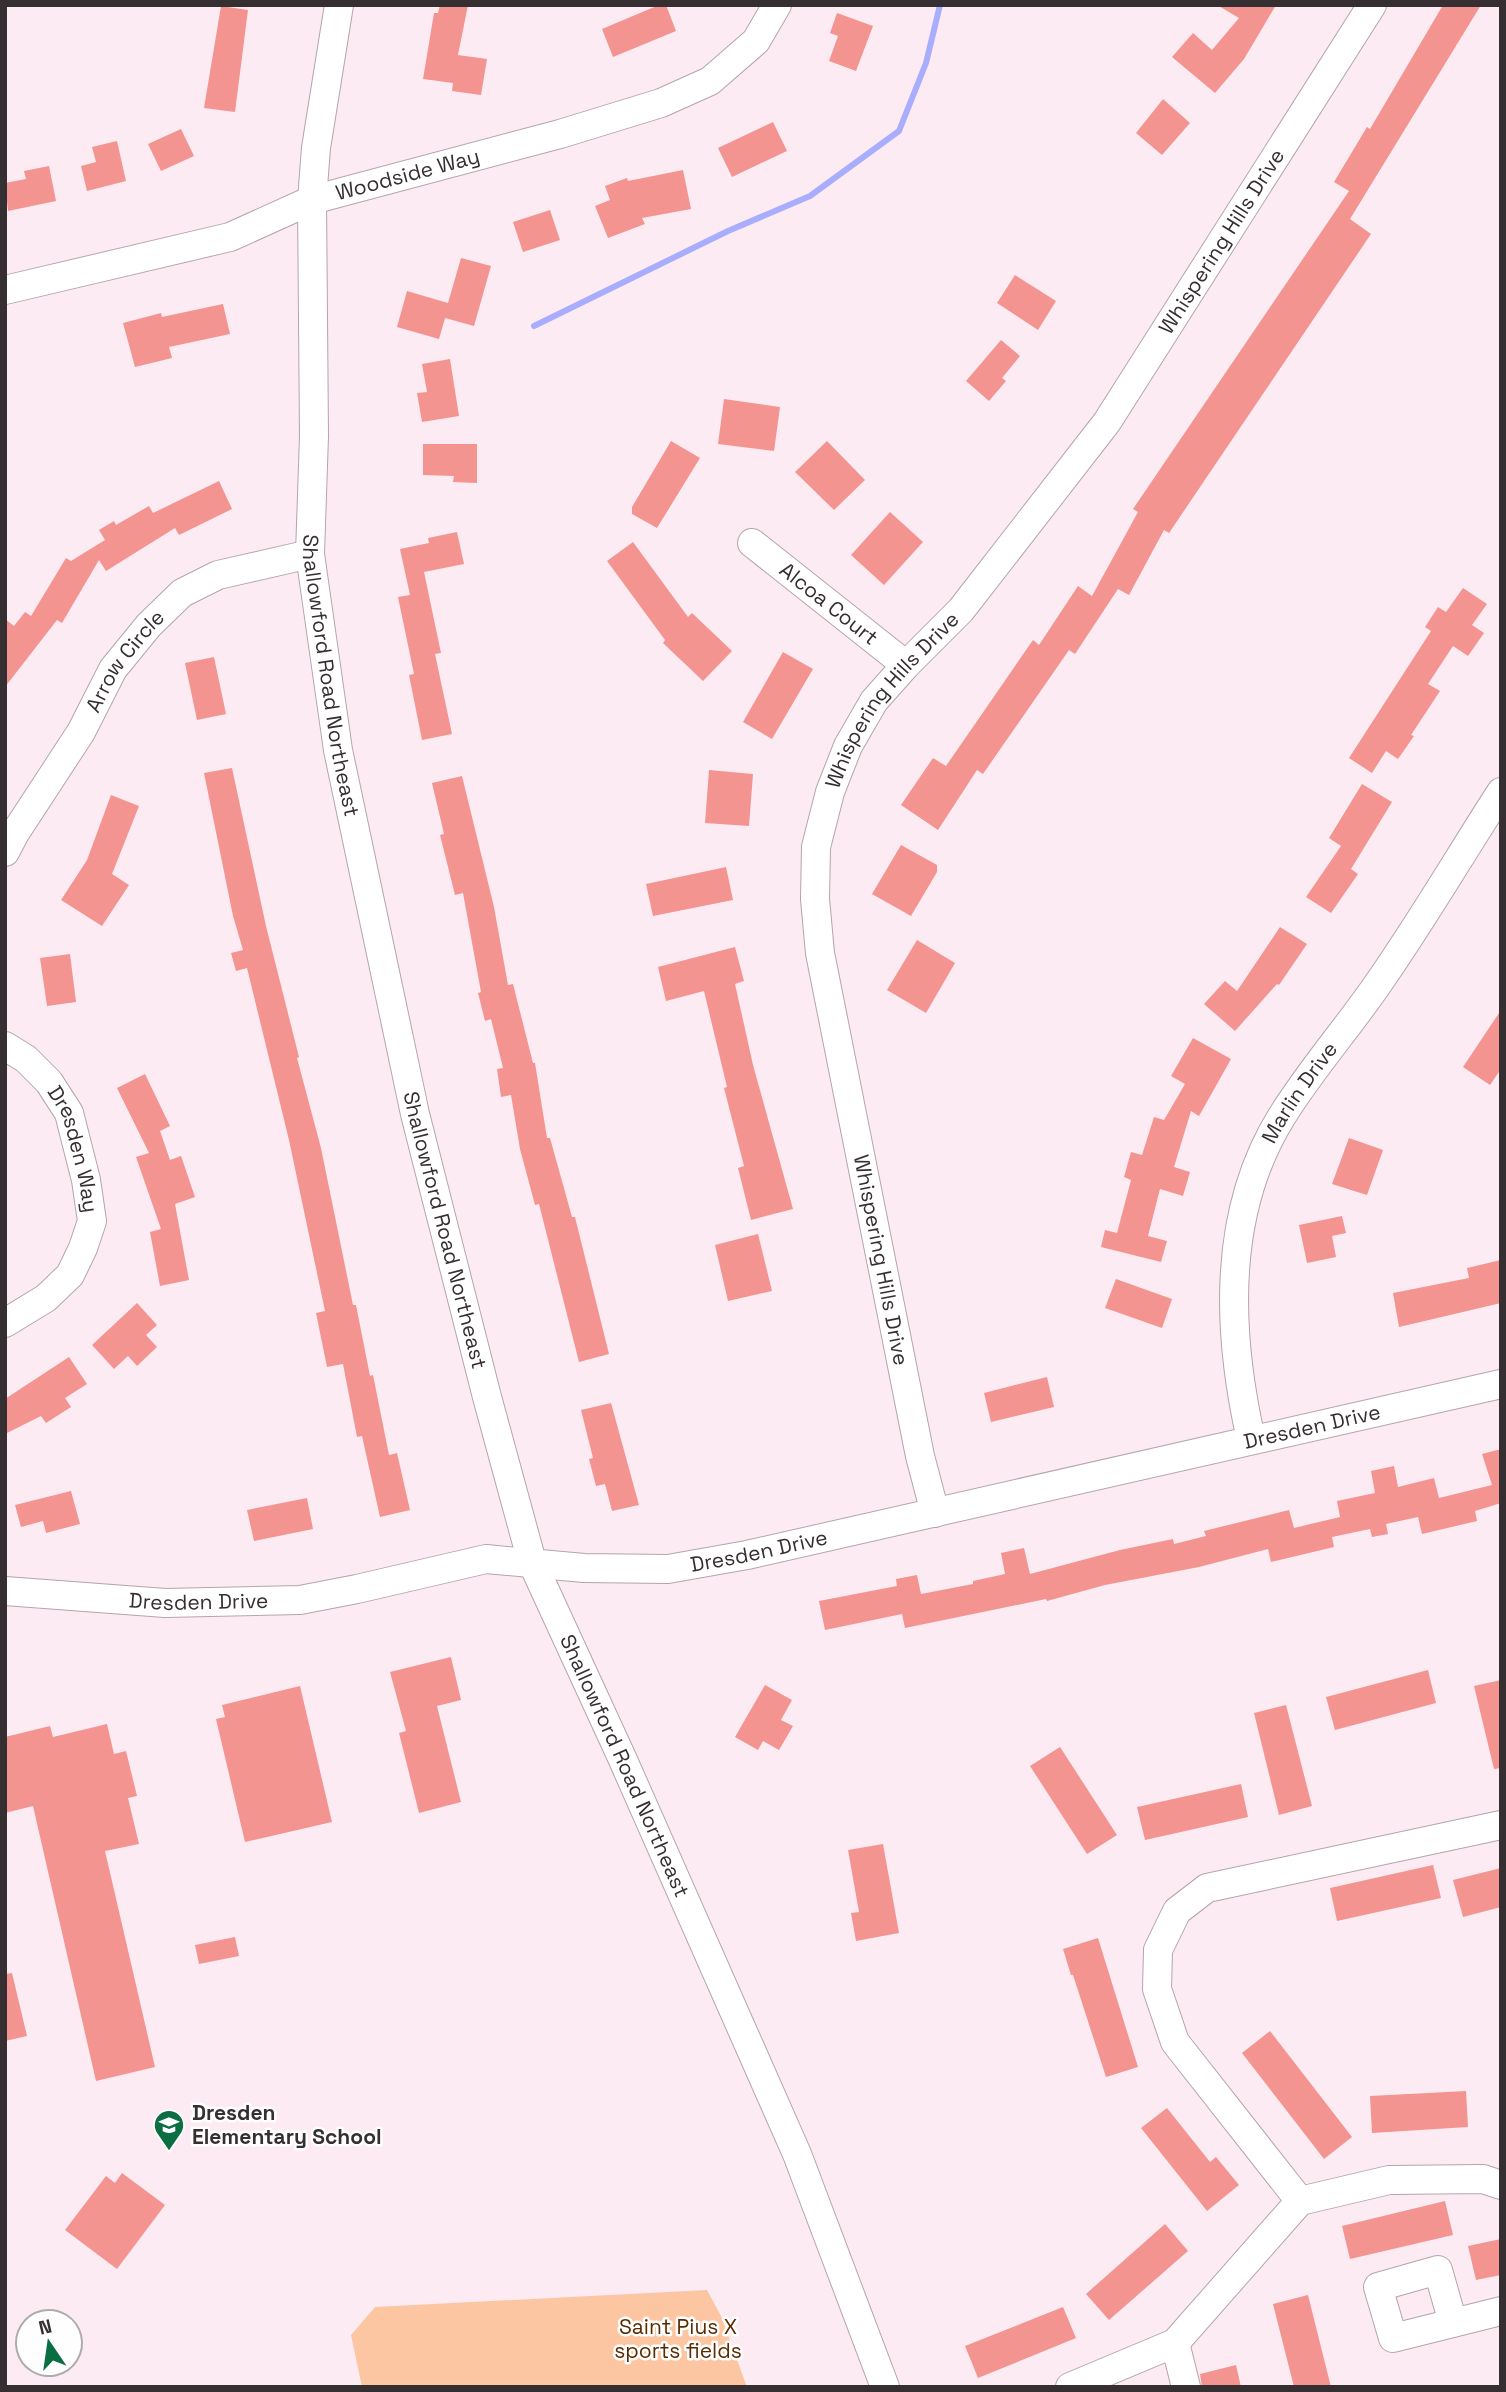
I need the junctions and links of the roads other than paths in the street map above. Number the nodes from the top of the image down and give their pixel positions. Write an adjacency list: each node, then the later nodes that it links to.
1 (339, 5): 4 (street, Shallowford Road Northeast)
2 (777, 5): 4 (street, Woodside Way)
3 (1372, 5): 8 (street, Whispering Hills Drive)
4 (312, 200): 5 (street, Woodside Way); 7 (street, Shallowford Road Northeast)
5 (5, 290)
6 (752, 543): 8 (street, Alcoa Court)
7 (310, 554): 10 (street, Arrow Circle); 16 (street, Shallowford Road Northeast)
8 (906, 665): 15 (street, Whispering Hills Drive)
9 (1501, 792): 14 (street, Marlin Drive)
10 (9, 838)
11 (5, 1046): 12 (street, Dresden Way)
12 (5, 1323)
13 (1501, 1384): 14 (street, Dresden Drive)
14 (1251, 1439): 15 (street, Dresden Drive)
15 (935, 1513): 16 (street, Dresden Drive)
16 (532, 1562): 17 (street, Dresden Drive); 24 (street, Shallowford Road Northeast)
17 (5, 1591)
18 (1501, 1825): 20 (street)
19 (1501, 2185): 20 (street)
20 (1300, 2201): 23 (street)
21 (1501, 2311): 22 (street)
22 (1452, 2323)
23 (1175, 2343): 25 (street); 26 (street)
24 (885, 2387)
25 (1070, 2387)
26 (1186, 2387)

